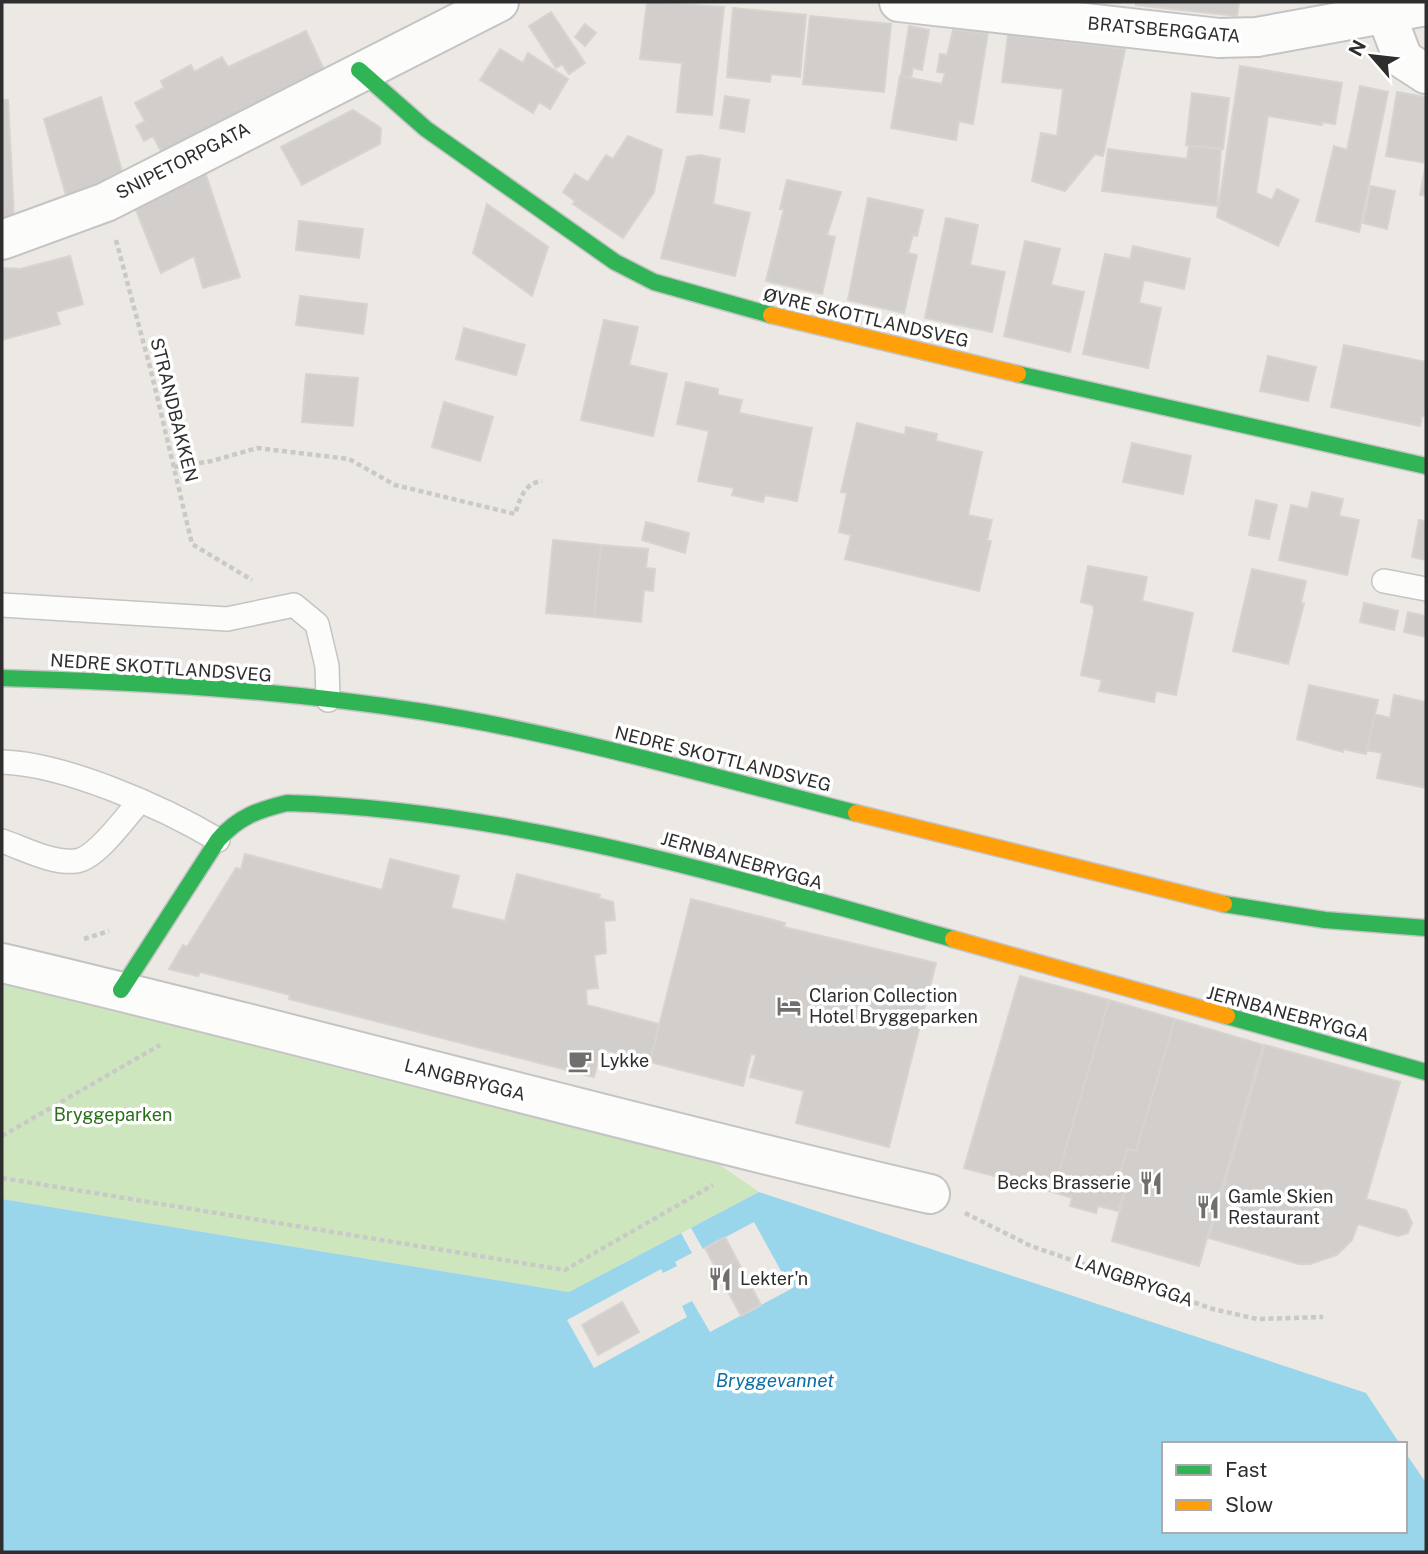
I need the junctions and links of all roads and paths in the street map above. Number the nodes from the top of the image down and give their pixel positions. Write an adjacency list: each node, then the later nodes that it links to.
1 (499, 2): 5 (street)
2 (899, 2): 4 (street, BRATSBERGGATA)
3 (1426, 6): 4 (street, BRATSBERGGATA)
4 (1385, 14): 6 (street)
5 (359, 70): 7 (street, SNIPETORPGATA); 9 (street, ØVRE SKOTTLANDSVEG)
6 (1426, 74)
7 (106, 202): 8 (street, SNIPETORPGATA); 10 (path, STRANDBAKKEN)
8 (2, 240)
9 (1426, 466)
10 (174, 467): 11 (path); 13 (path, STRANDBAKKEN)
11 (542, 481)
12 (1384, 581): 14 (lane)
13 (264, 587)
14 (1426, 589)
15 (2, 605): 17 (lane)
16 (2, 678): 17 (street, NEDRE SKOTTLANDSVEG)
17 (328, 699): 22 (street, NEDRE SKOTTLANDSVEG)
18 (2, 762): 19 (lane)
19 (139, 802): 20 (lane); 21 (lane)
20 (218, 840): 24 (street, JERNBANEBRYGGA); 26 (street, JERNBANEBRYGGA)
21 (2, 841)
22 (1426, 928)
23 (2, 963): 24 (street, LANGBRYGGA)
24 (121, 989): 28 (street, LANGBRYGGA)
25 (165, 1042): 27 (path)
26 (1426, 1072)
27 (2, 1136)
28 (745, 1151): 29 (path); 30 (street, LANGBRYGGA)
29 (2, 1178)
30 (942, 1200): 31 (path, LANGBRYGGA)
31 (1323, 1317)

